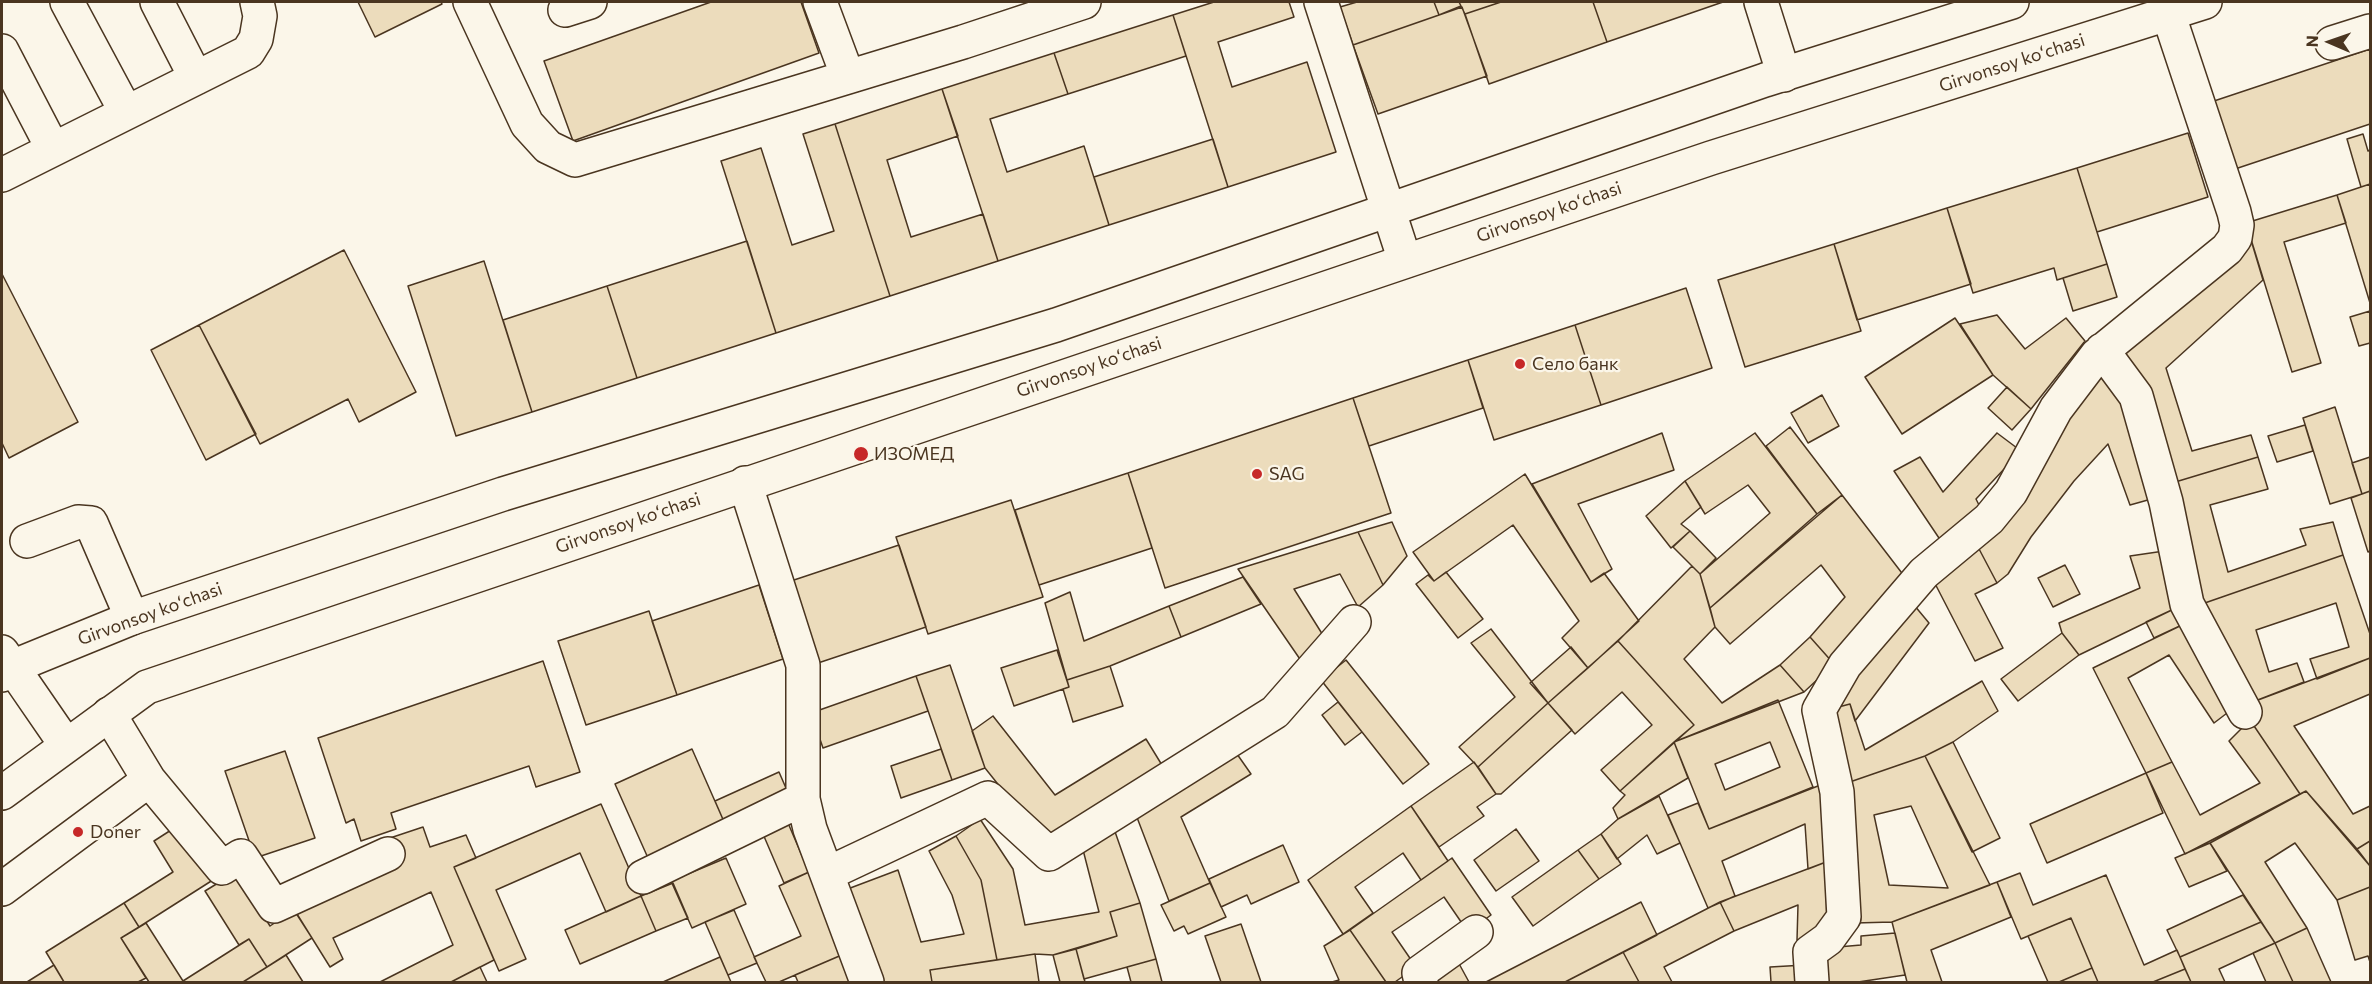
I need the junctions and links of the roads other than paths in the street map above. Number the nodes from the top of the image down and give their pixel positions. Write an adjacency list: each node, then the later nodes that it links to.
1 (67, 2): 18 (main road)
2 (157, 2): 17 (main road)
3 (256, 2): 17 (main road)
4 (470, 2): 16 (main road)
5 (820, 2): 16 (main road)
6 (1084, 2): 16 (main road)
7 (1321, 2): 21 (main road)
8 (1761, 2): 15 (main road)
9 (2012, 2): 15 (main road, Girvonsoy koʻchasi)
10 (2205, 2): 11 (main road, Girvonsoy koʻchasi)
11 (2168, 13): 22 (main road, Girvonsoy koʻchasi); 23 (main road)
12 (2370, 31): 13 (main road)
13 (2332, 43)
14 (2, 51): 19 (main road)
15 (1784, 75): 21 (main road, Girvonsoy koʻchasi)
16 (848, 77)
17 (196, 78): 18 (main road)
18 (126, 112): 19 (main road)
19 (53, 149): 20 (main road)
20 (2, 175)
21 (1390, 208): 22 (main road); 26 (main road, Girvonsoy koʻchasi)
22 (1405, 261): 24 (main road, Girvonsoy koʻchasi)
23 (2102, 350): 29 (main road); 42 (main road)
24 (745, 483): 30 (main road, Girvonsoy koʻchasi); 34 (main road)
25 (27, 541): 26 (main road)
26 (132, 618): 28 (main road, Girvonsoy koʻchasi)
27 (1354, 622): 36 (main road)
28 (5, 665): 31 (main road)
29 (2245, 712)
30 (109, 714): 31 (main road, Girvonsoy koʻchasi); 32 (main road)
31 (66, 745): 33 (main road, Girvonsoy koʻchasi)
32 (150, 780): 35 (main road); 38 (main road)
33 (2, 794)
34 (803, 799): 36 (main road); 37 (main road)
35 (388, 854)
36 (827, 874): 40 (main road)
37 (643, 877)
38 (2, 889)
39 (1476, 932): 41 (main road)
40 (867, 982)
41 (1421, 982)
42 (1812, 982)

